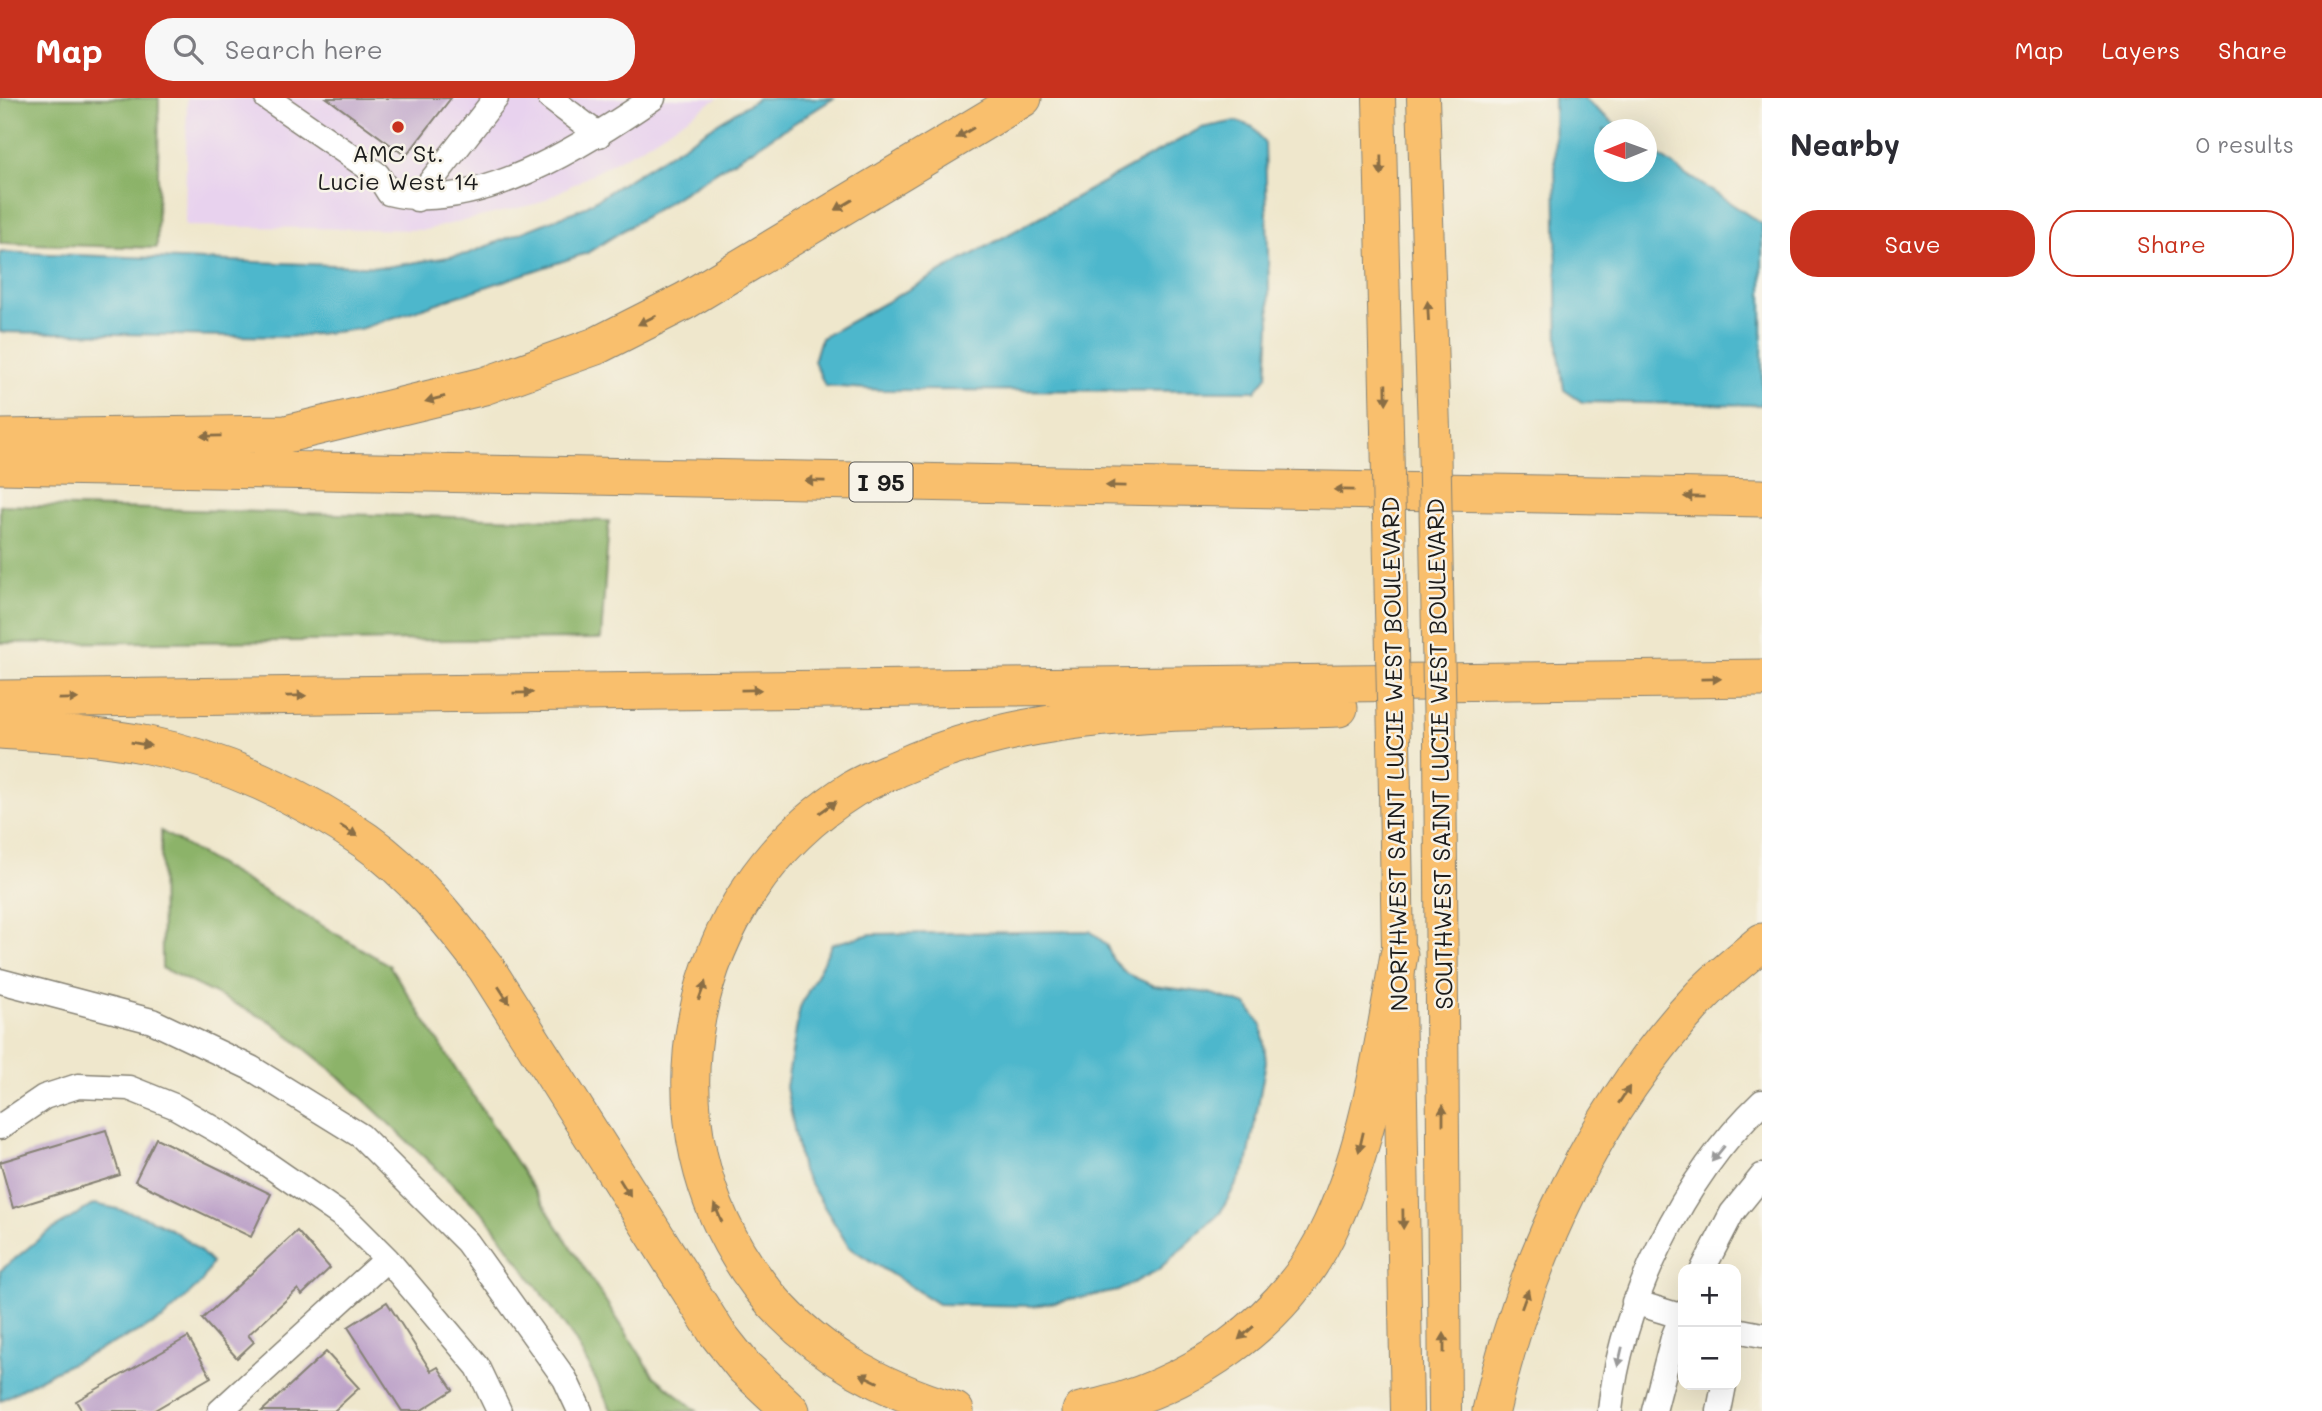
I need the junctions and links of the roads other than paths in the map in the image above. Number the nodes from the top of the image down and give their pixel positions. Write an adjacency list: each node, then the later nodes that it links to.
1 (267, 98): 9 (street)
2 (496, 98): 9 (street)
3 (550, 98): 8 (street)
4 (653, 98): 8 (street)
5 (1023, 98): 10 (highway, one-way to 10)
6 (1380, 98): 18 (main road, NORTHWEST SAINT LUCIE WEST BOULEVARD, one-way to 18, bridge)
7 (1423, 98): 36 (main road, SOUTHWEST SAINT LUCIE WEST BOULEVARD, one-way to 7, bridge)
8 (598, 135): 9 (street)
9 (417, 199)
10 (0, 438)
11 (0, 466): 12 (highway, I 95, one-way to 11)
12 (1762, 498)
13 (1762, 678): 14 (highway, one-way to 13)
14 (1660, 679): 15 (highway, one-way to 14); 33 (highway, one-way to 14)
15 (0, 699)
16 (0, 730): 32 (highway, one-way to 32)
17 (1762, 942): 37 (highway, one-way to 17)
18 (1399, 955): 34 (highway, one-way to 34); 35 (main road, NORTHWEST SAINT LUCIE WEST BOULEVARD, one-way to 35)
19 (0, 981): 31 (street)
20 (1762, 1102): 25 (street, one-way to 25)
21 (0, 1127): 23 (street)
22 (1762, 1176): 24 (street)
23 (387, 1259): 29 (street); 30 (street)
24 (1706, 1264)
25 (1634, 1302): 26 (street); 38 (street, one-way to 38)
26 (1678, 1315)
27 (1680, 1327): 39 (street)
28 (1723, 1390): 40 (street)
29 (220, 1411)
30 (499, 1411)
31 (578, 1411)
32 (791, 1411)
33 (955, 1411)
34 (1081, 1411)
35 (1406, 1411)
36 (1445, 1411)
37 (1491, 1411)
38 (1609, 1411)
39 (1654, 1411)
40 (1719, 1411)

